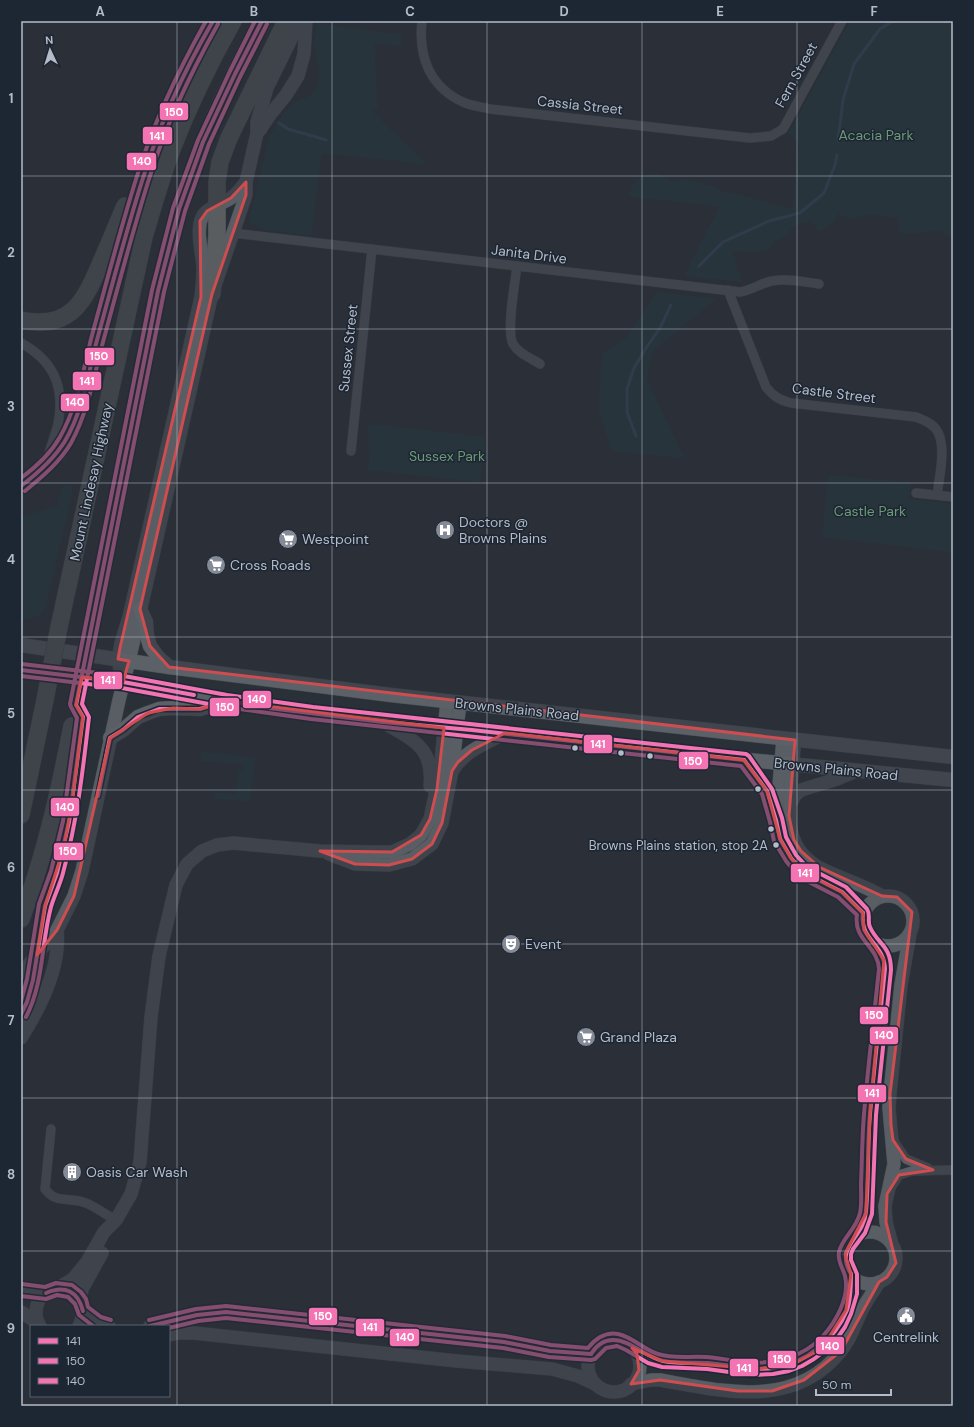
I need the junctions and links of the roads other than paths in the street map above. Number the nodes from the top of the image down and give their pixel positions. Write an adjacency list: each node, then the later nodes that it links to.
1 (213, 21): 13 (highway)
2 (232, 21): 53 (highway, Mount Lindesay Highway, bridge)
3 (262, 21): 39 (highway, Mount Lindesay Highway, bridge)
4 (286, 21): 15 (highway)
5 (300, 21): 10 (street)
6 (306, 21): 9 (street)
7 (422, 21): 11 (street, Cassia Street)
8 (842, 21): 11 (street, Fern Street)
9 (302, 65): 10 (street); 12 (street)
10 (278, 66): 12 (street)
11 (786, 122)
12 (257, 133): 14 (street)
13 (150, 154): 22 (highway); 26 (highway)
14 (246, 182): 15 (street); 16 (street)
15 (218, 205): 21 (highway); 33 (street)
16 (233, 232): 17 (street, Janita Drive); 21 (street)
17 (372, 249): 18 (street, Janita Drive); 25 (street, Sussex Street)
18 (516, 266): 20 (street, Janita Drive); 24 (street)
19 (819, 284): 20 (street, Janita Drive)
20 (728, 290): 29 (street, Castle Street)
21 (212, 294): 31 (street)
22 (21, 320)
23 (21, 343): 26 (street)
24 (540, 364)
25 (351, 450)
26 (46, 463): 27 (main road)
27 (21, 486)
28 (916, 493): 29 (street)
29 (937, 496): 30 (street)
30 (953, 497)
31 (140, 609): 33 (street); 34 (main road)
32 (21, 645): 33 (main road, Browns Plains Road)
33 (124, 660): 34 (main road, Browns Plains Road); 36 (street)
34 (169, 667): 38 (main road, Browns Plains Road)
35 (21, 670): 36 (main road, Browns Plains Road)
36 (123, 682): 37 (main road, Browns Plains Road); 43 (street)
37 (226, 701): 40 (main road, Browns Plains Road); 43 (main road)
38 (453, 702): 41 (street); 44 (main road, Browns Plains Road)
39 (76, 705): 58 (highway, Mount Lindesay Highway); 59 (highway)
40 (383, 722): 41 (main road, Browns Plains Road); 51 (street)
41 (450, 728): 42 (main road, Browns Plains Road); 48 (street); 51 (street)
42 (505, 734): 46 (main road, Browns Plains Road); 48 (street)
43 (110, 738): 59 (street)
44 (789, 740): 45 (main road, Browns Plains Road); 47 (street)
45 (953, 757)
46 (744, 760): 47 (main road, Browns Plains Road); 54 (street)
47 (786, 764): 49 (main road, Browns Plains Road); 52 (street); 54 (street)
48 (452, 771): 55 (street)
49 (856, 771): 50 (main road, Browns Plains Road); 52 (street)
50 (953, 780)
51 (433, 802): 55 (street)
52 (789, 806): 56 (street)
53 (21, 815)
54 (776, 820): 57 (street)
55 (320, 851): 70 (street)
56 (882, 896): 57 (street); 60 (street)
57 (863, 912): 61 (street)
58 (21, 919)
59 (49, 930): 62 (highway, bridge); 64 (street)
60 (910, 934): 61 (street); 66 (street)
61 (871, 940): 71 (street)
62 (27, 977): 63 (highway)
63 (21, 1014)
64 (21, 1038)
65 (51, 1129): 70 (street)
66 (892, 1140): 67 (street); 69 (street)
67 (933, 1170): 68 (street); 69 (street)
68 (953, 1170)
69 (887, 1194): 72 (street)
70 (116, 1220): 76 (street); 77 (street)
71 (856, 1236): 72 (street); 73 (street)
72 (890, 1241): 74 (street)
73 (851, 1274): 74 (street); 84 (street)
74 (880, 1282): 87 (street)
75 (21, 1290): 76 (street)
76 (52, 1291): 77 (street); 79 (street)
77 (82, 1306): 80 (street); 81 (street)
78 (21, 1312): 79 (street)
79 (39, 1325)
80 (80, 1325)
81 (106, 1325)
82 (154, 1325): 85 (street)
83 (170, 1335): 86 (street)
84 (632, 1348): 85 (street); 87 (street)
85 (591, 1354): 86 (street)
86 (595, 1384): 87 (street)
87 (631, 1384)

